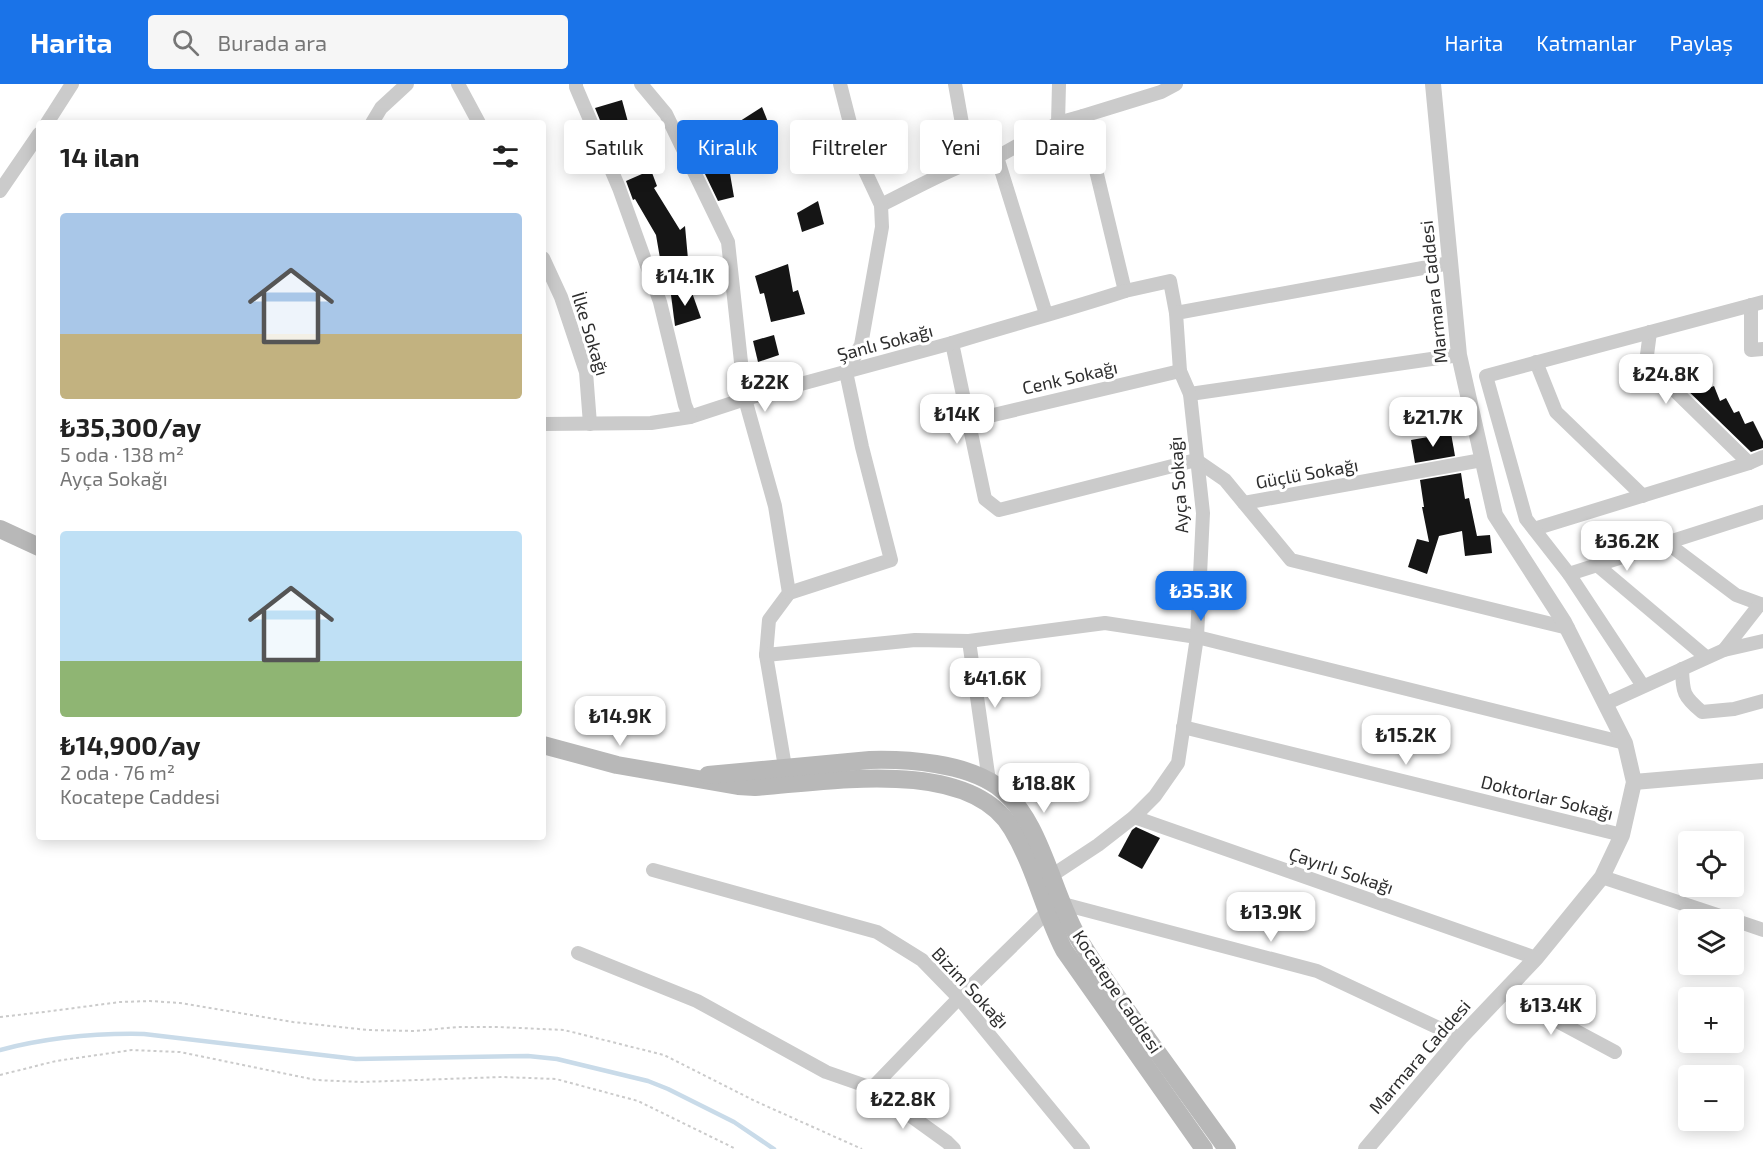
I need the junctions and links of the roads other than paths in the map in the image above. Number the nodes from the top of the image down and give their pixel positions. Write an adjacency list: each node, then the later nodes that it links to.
1 (72, 84): 12 (street)
2 (407, 84): 13 (street)
3 (458, 84): 14 (street)
4 (576, 84): 38 (street)
5 (641, 84): 37 (street)
6 (840, 84): 22 (street)
7 (955, 84): 15 (street)
8 (1059, 84): 16 (street)
9 (1176, 84): 11 (street)
10 (1433, 84): 23 (street, Marmara Caddesi)
11 (1083, 116): 17 (street); 25 (street)
12 (49, 120)
13 (374, 120)
14 (476, 120)
15 (961, 120)
16 (1058, 120)
17 (1069, 120)
18 (36, 138): 21 (street)
19 (946, 174): 22 (street)
20 (1001, 174): 28 (street)
21 (0, 191)
22 (881, 205): 35 (street)
23 (1450, 263): 27 (street); 32 (street, Marmara Caddesi)
24 (546, 264): 41 (street, İlke Sokağı)
25 (1125, 291): 27 (street, Ayça Sokağı); 28 (street, Şanlı Sokağı)
26 (1757, 303): 29 (street); 31 (street)
27 (1176, 313): 34 (street, Ayça Sokağı)
28 (1046, 314): 30 (street, Şanlı Sokağı)
29 (1650, 332): 33 (street); 45 (street)
30 (952, 343): 35 (street, Şanlı Sokağı); 39 (street)
31 (1763, 349)
32 (1459, 356): 36 (street); 44 (street, Marmara Caddesi)
33 (1536, 362): 46 (street); 50 (street)
34 (1180, 371): 36 (street, Ayça Sokağı); 39 (street, Cenk Sokağı)
35 (846, 372): 37 (street, Şanlı Sokağı); 55 (street)
36 (1190, 394): 43 (street, Ayça Sokağı)
37 (745, 399): 38 (street, Şanlı Sokağı); 55 (street)
38 (690, 417): 41 (street, Şanlı Sokağı)
39 (968, 421): 43 (street)
40 (546, 424): 41 (street, Şanlı Sokağı)
41 (590, 424)
42 (1763, 457): 45 (street)
43 (1196, 460): 47 (street); 58 (street, Ayça Sokağı)
44 (1482, 460): 47 (street, Güçlü Sokağı); 57 (street, Marmara Caddesi)
45 (1749, 463): 46 (street)
46 (1643, 496): 50 (street)
47 (1244, 503): 57 (street)
48 (1763, 512): 51 (street)
49 (1, 529): 52 (main road)
50 (1534, 530): 54 (street)
51 (1667, 543): 53 (street); 56 (street)
52 (36, 546)
53 (1597, 565): 54 (street); 63 (street)
54 (1569, 574): 65 (street)
55 (789, 593): 62 (street)
56 (1762, 604): 61 (street)
57 (1568, 628): 67 (street, Marmara Caddesi)
58 (1197, 637): 59 (street); 68 (street, Ayça Sokağı); 69 (street)
59 (969, 641): 62 (street); 73 (street)
60 (1763, 641): 61 (street)
61 (1724, 650): 63 (street)
62 (766, 655): 72 (street)
63 (1706, 657): 64 (street)
64 (1682, 669): 65 (street); 66 (street)
65 (1643, 686): 67 (street)
66 (1763, 701)
67 (1605, 704): 69 (street, Marmara Caddesi)
68 (1183, 727): 76 (street, Ayça Sokağı); 77 (street, Doktorlar Sokağı)
69 (1624, 743): 74 (street, Marmara Caddesi)
70 (546, 746): 72 (main road, Kocatepe Caddesi)
71 (1763, 771): 74 (street)
72 (785, 776): 73 (main road, Kocatepe Caddesi); 75 (main road, Kocatepe Caddesi)
73 (989, 781): 75 (main road); 80 (main road, Kocatepe Caddesi)
74 (1634, 782): 77 (street, Marmara Caddesi)
75 (992, 806): 80 (main road, Kocatepe Caddesi)
76 (1134, 817): 80 (street, Ayça Sokağı); 86 (street, Çayırlı Sokağı)
77 (1622, 835): 79 (street, Marmara Caddesi)
78 (653, 870): 88 (street, Bizim Sokağı)
79 (1602, 877): 82 (street); 86 (street, Marmara Caddesi)
80 (1044, 881): 81 (main road, Kocatepe Caddesi)
81 (1055, 908): 88 (street); 89 (street); 94 (main road, Kocatepe Caddesi); 95 (main road, Kocatepe Caddesi)
82 (1699, 909)
83 (1744, 924): 84 (street)
84 (1763, 930)
85 (578, 953): 91 (street)
86 (1536, 958): 87 (street, Marmara Caddesi)
87 (1503, 992): 89 (street, Marmara Caddesi); 90 (street)
88 (959, 998): 91 (street); 93 (street, Bizim Sokağı)
89 (1460, 1038): 96 (street, Marmara Caddesi)
90 (1615, 1052)
91 (872, 1088): 92 (street)
92 (954, 1149)
93 (1083, 1149)
94 (1204, 1149)
95 (1227, 1149)
96 (1366, 1149)

